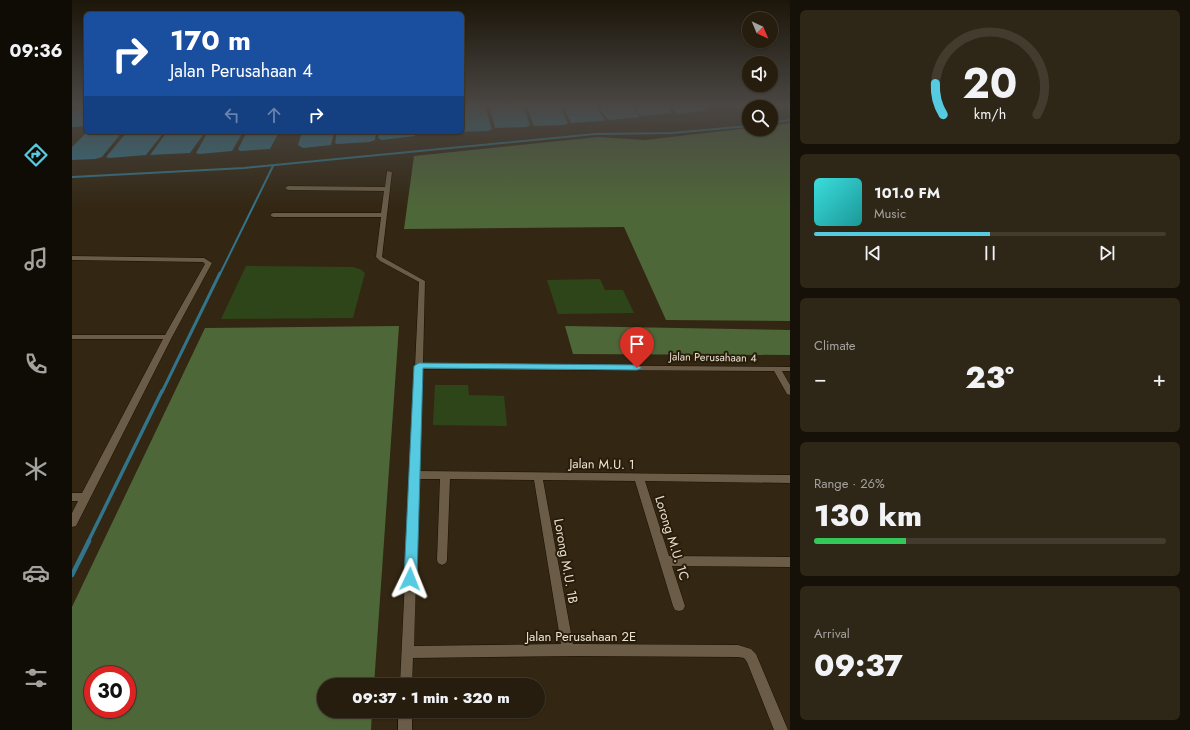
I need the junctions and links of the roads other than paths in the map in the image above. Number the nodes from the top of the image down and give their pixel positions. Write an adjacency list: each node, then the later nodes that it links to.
1 (389, 172): 3 (street)
2 (288, 188): 3 (street)
3 (387, 189): 5 (street)
4 (273, 215): 5 (street)
5 (384, 215): 9 (street)
6 (72, 258): 7 (street)
7 (168, 336): 8 (street); 19 (street)
8 (72, 337)
9 (419, 366): 10 (street, Jalan Perusahaan 4); 13 (street)
10 (777, 369): 11 (street, Jalan Perusahaan 4); 12 (street)
11 (790, 369)
12 (790, 392)
13 (414, 475): 14 (street, Jalan M.U. 1); 26 (street)
14 (444, 476): 15 (street, Jalan M.U. 1); 21 (street)
15 (538, 477): 16 (street, Jalan M.U. 1); 25 (street, Lorong M.U. 1B)
16 (639, 478): 17 (street, Jalan M.U. 1); 22 (street, Lorong M.U. 1C)
17 (790, 479)
18 (72, 497): 19 (street)
19 (86, 497): 20 (street)
20 (72, 523)
21 (442, 560)
22 (665, 562): 23 (street); 24 (street, Lorong M.U. 1C)
23 (790, 562)
24 (679, 606)
25 (568, 651): 26 (street, Jalan Perusahaan 2E); 30 (street, Jalan Perusahaan 2E)
26 (408, 652): 27 (street)
27 (406, 678)
28 (405, 718): 29 (street)
29 (404, 730)
30 (781, 730)

